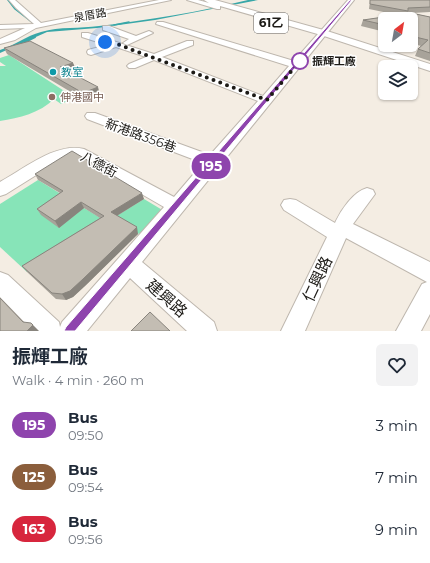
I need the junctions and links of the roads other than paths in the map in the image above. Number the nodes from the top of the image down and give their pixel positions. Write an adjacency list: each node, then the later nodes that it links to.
1 (12, 0): 8 (street)
2 (168, 0): 8 (street, 泉厝路)
3 (190, 0): 6 (main road, 61乙)
4 (207, 0): 6 (main road, 61乙)
5 (351, 0): 13 (street)
6 (223, 7): 13 (main road, 61乙)
7 (160, 24): 21 (street)
8 (36, 26): 9 (street); 15 (street)
9 (0, 27)
10 (106, 28): 14 (street)
11 (149, 33): 14 (street)
12 (85, 35): 17 (street)
13 (322, 35): 20 (main road, 61乙); 21 (street); 23 (main road, 61乙)
14 (136, 39): 17 (street)
15 (0, 42)
16 (190, 44): 19 (street)
17 (119, 45): 18 (street); 19 (street)
18 (91, 52)
19 (154, 58): 22 (street); 26 (street)
20 (385, 60)
21 (296, 65): 26 (street)
22 (132, 66)
23 (430, 68)
24 (418, 73): 25 (main road)
25 (430, 77)
26 (267, 100): 28 (street)
27 (91, 116): 28 (street, 新港路356巷)
28 (214, 162): 32 (street)
29 (0, 190): 32 (street, 八德街)
30 (367, 194): 33 (street, 仁興路)
31 (290, 205): 33 (street)
32 (176, 206): 34 (street)
33 (340, 230): 35 (street); 41 (street, 仁興路)
34 (129, 264): 39 (street); 40 (street, 建興路)
35 (430, 273)
36 (0, 282): 38 (street)
37 (430, 291): 42 (street)
38 (50, 331)
39 (71, 331)
40 (205, 331)
41 (293, 331)
42 (408, 331)

